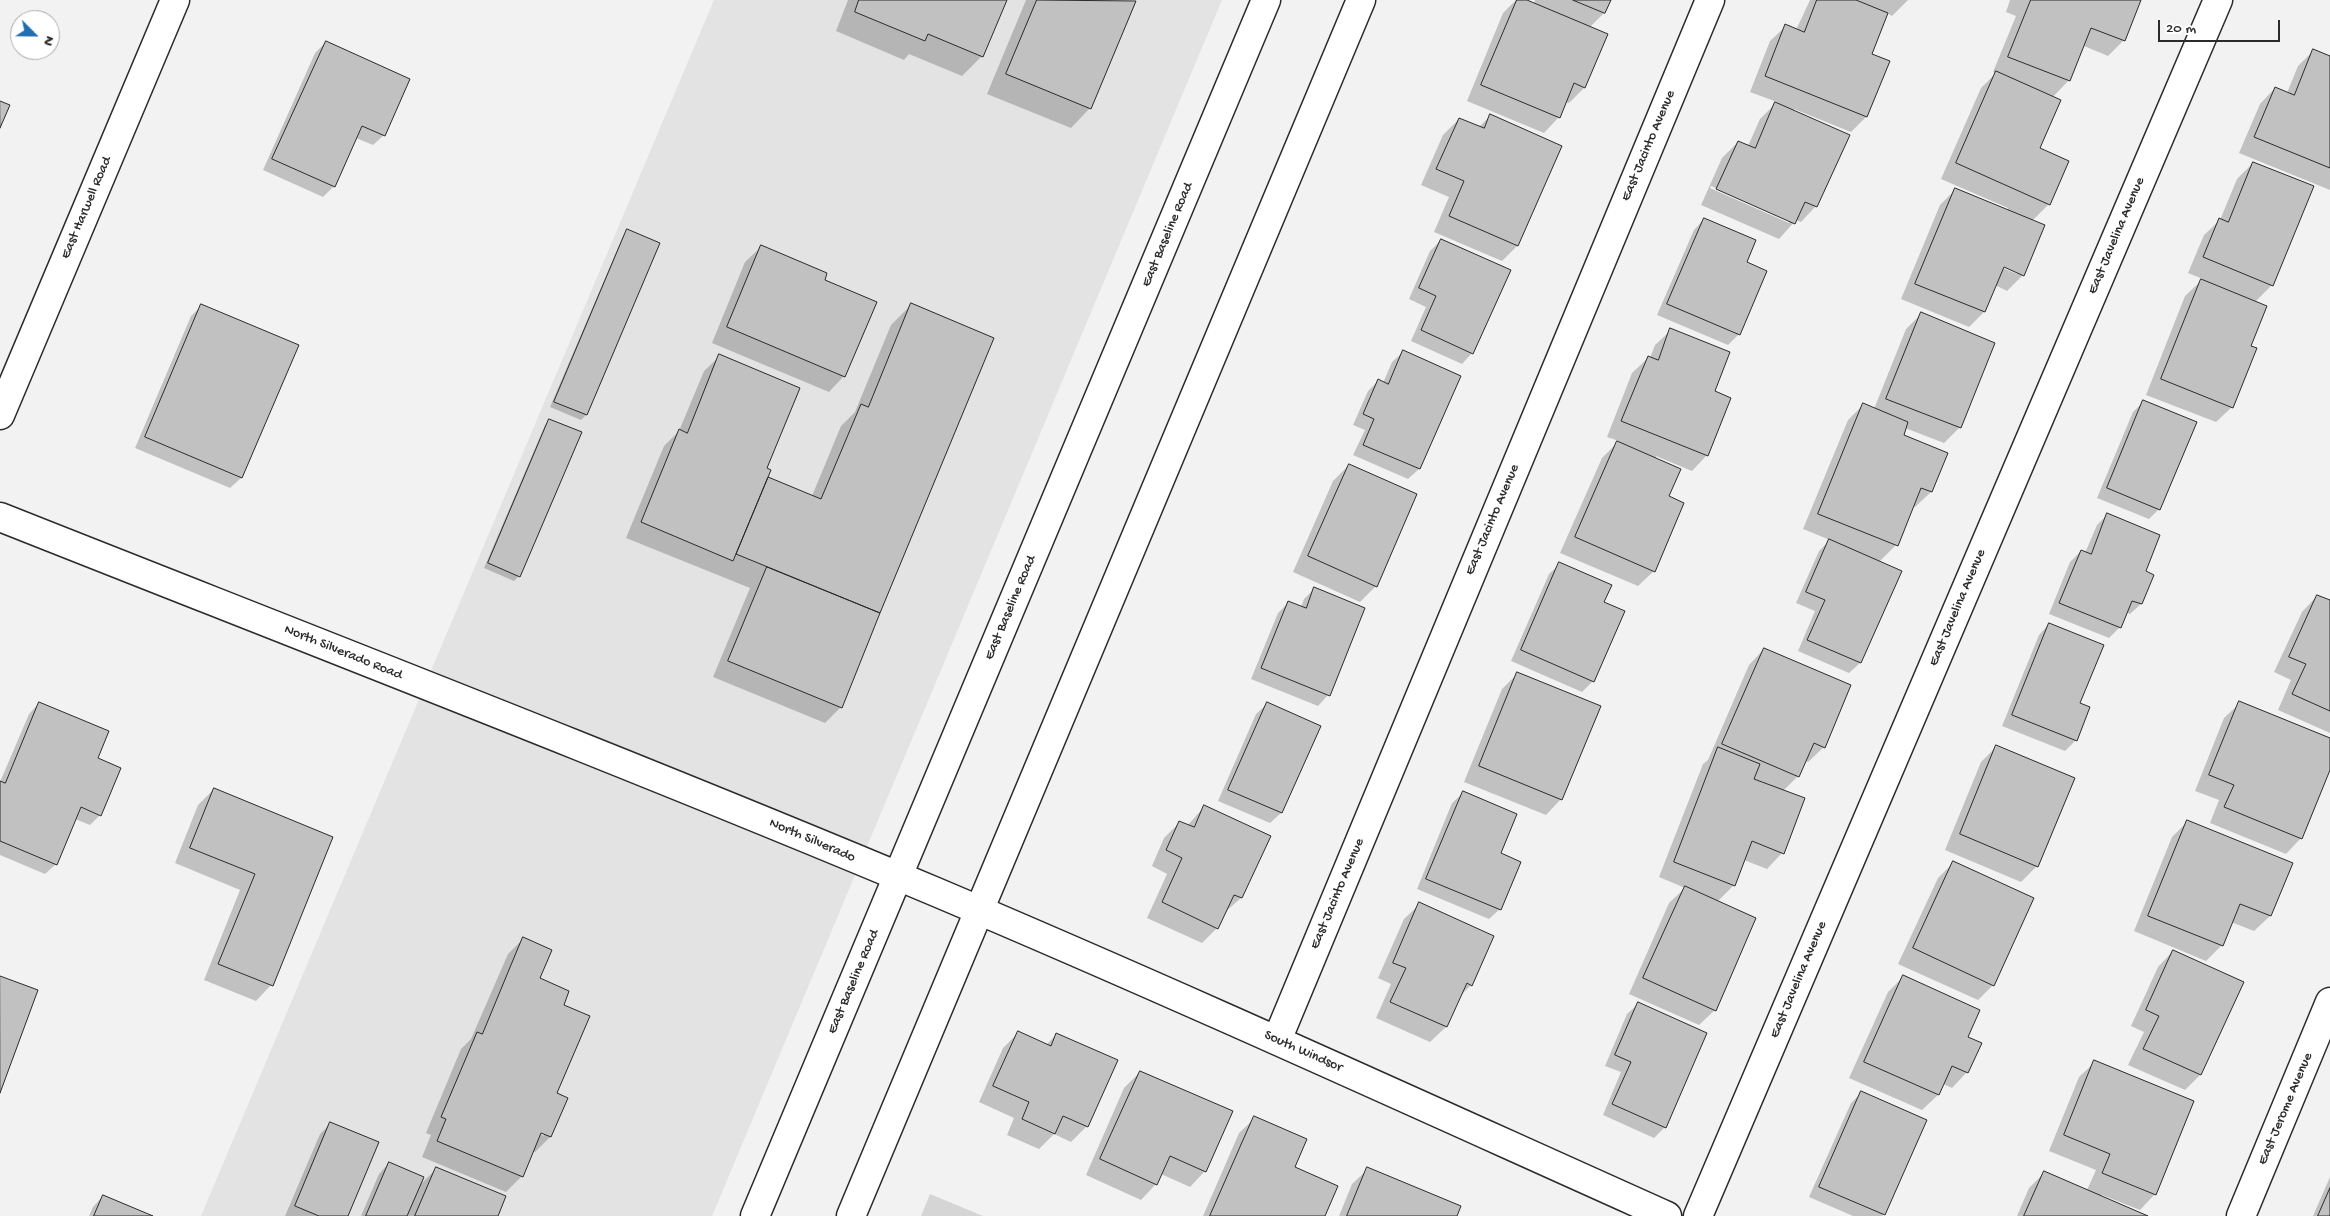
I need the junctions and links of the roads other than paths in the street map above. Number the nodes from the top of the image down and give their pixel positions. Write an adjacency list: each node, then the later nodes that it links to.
1 (175, 0): 6 (street, East Harwell Road)
2 (1266, 0): 9 (street, East Baseline Road)
3 (1361, 0): 11 (street)
4 (1710, 0): 13 (street, East Jacinto Avenue)
5 (2218, 0): 17 (street, East Javelina Avenue)
6 (0, 415)
7 (0, 517): 8 (street, North Silverado Road)
8 (686, 790): 9 (street, North Silverado)
9 (899, 877): 10 (street, North Silverado); 14 (street, East Baseline Road)
10 (938, 893): 11 (street, South Windsor)
11 (979, 911): 13 (street, South Windsor); 15 (street)
12 (2330, 1002): 18 (street, East Jerome Avenue)
13 (1277, 1040): 16 (street, South Windsor)
14 (755, 1216)
15 (851, 1216)
16 (1667, 1216)
17 (1698, 1216)
18 (2241, 1216)

